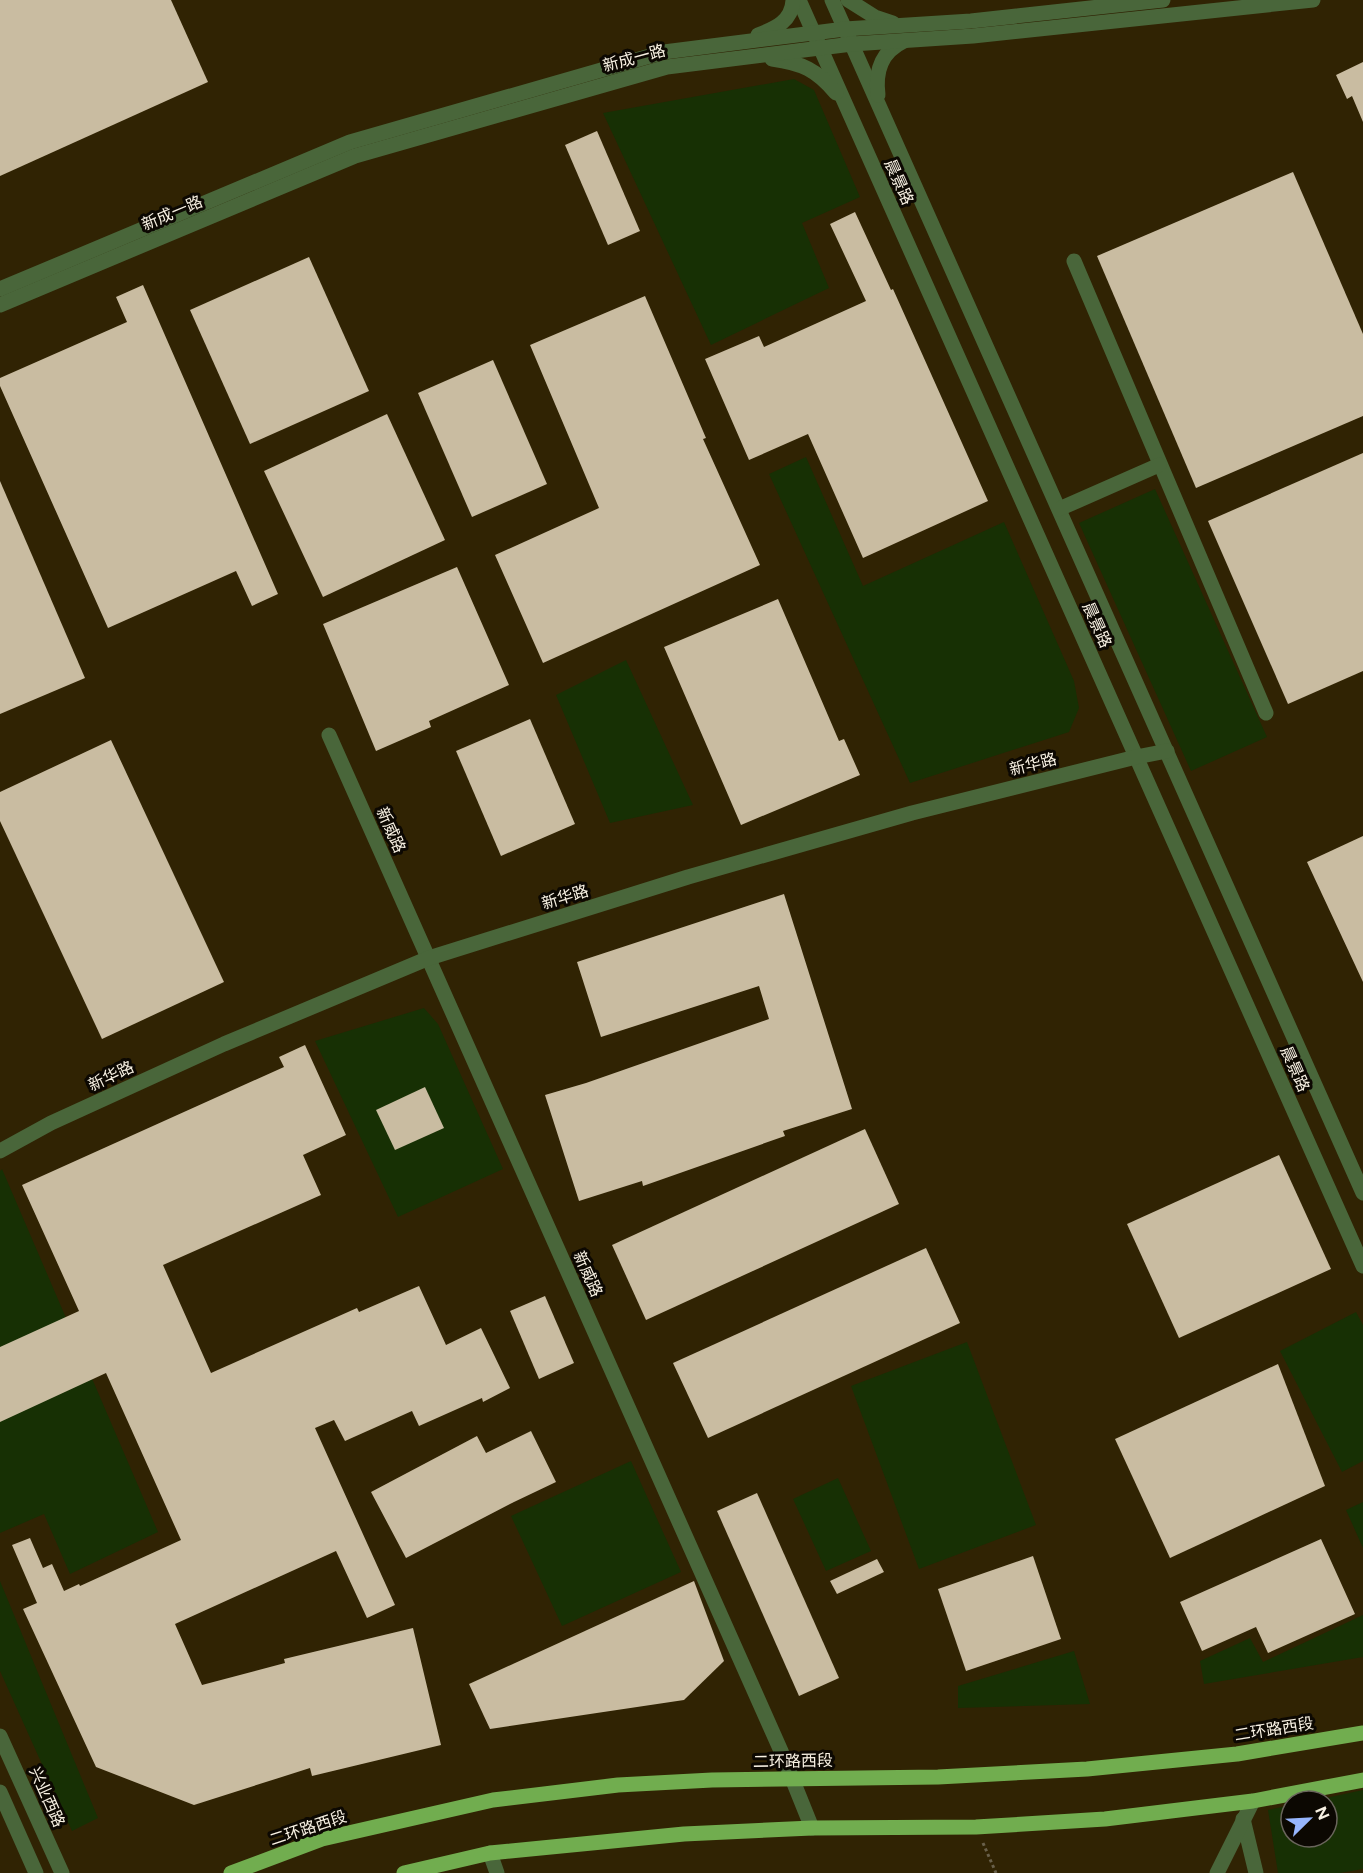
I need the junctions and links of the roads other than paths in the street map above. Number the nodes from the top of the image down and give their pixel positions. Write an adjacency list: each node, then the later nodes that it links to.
1 (793, 0): 10 (street)
2 (799, 0): 8 (street, 晨景路)
3 (832, 0): 7 (street, 晨景路)
4 (848, 0): 9 (street)
5 (1163, 0): 9 (street, 新成一路)
6 (1313, 0): 9 (street, 新成一路)
7 (845, 29): 8 (street, 新成一路); 9 (street, 新成一路); 11 (street, 晨景路)
8 (814, 33): 10 (street, 新成一路); 12 (street, 晨景路)
9 (904, 33): 11 (street, 新成一路); 14 (street)
10 (744, 42): 17 (street, 新成一路)
11 (852, 44): 12 (street, 新成一路); 14 (street, 晨景路)
12 (820, 48): 13 (street, 新成一路); 15 (street, 晨景路)
13 (752, 56): 15 (street); 18 (street, 新成一路)
14 (879, 104): 20 (street, 晨景路)
15 (847, 108): 24 (street, 晨景路)
16 (1074, 261): 19 (street)
17 (0, 289)
18 (0, 305)
19 (1160, 465): 20 (street); 21 (street)
20 (1059, 509): 23 (street, 晨景路)
21 (1266, 713)
22 (329, 735): 25 (street, 新威路)
23 (1167, 751): 24 (street, 新华路); 27 (street, 晨景路)
24 (1136, 757): 25 (street, 新华路); 28 (street, 晨景路)
25 (429, 958): 26 (street, 新华路); 31 (street, 新威路)
26 (0, 1151)
27 (1363, 1193)
28 (1363, 1266)
29 (1363, 1733): 31 (main road, 二环路西段)
30 (0, 1736): 39 (street, 兴业西路)
31 (792, 1778): 36 (street, 新威路); 40 (main road, 二环路西段)
32 (1363, 1780): 34 (main road)
33 (0, 1792): 38 (street)
34 (1253, 1801): 35 (street); 36 (main road)
35 (1243, 1819): 43 (street); 44 (street)
36 (812, 1828): 37 (main road)
37 (490, 1853): 41 (main road); 42 (street)
38 (36, 1873)
39 (62, 1873)
40 (231, 1873)
41 (404, 1873)
42 (497, 1873)
43 (1217, 1873)
44 (1256, 1873)

